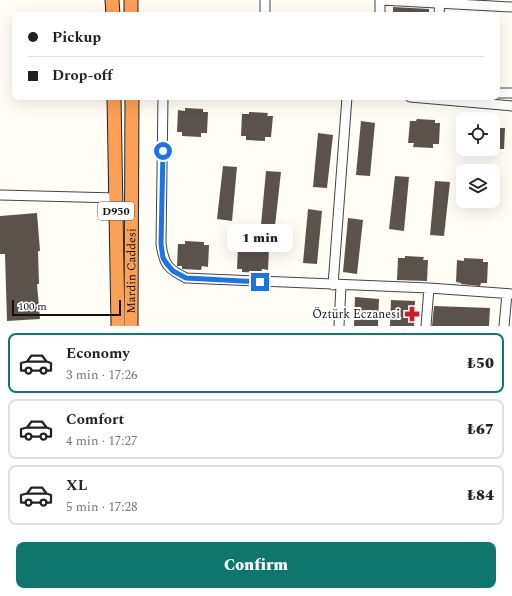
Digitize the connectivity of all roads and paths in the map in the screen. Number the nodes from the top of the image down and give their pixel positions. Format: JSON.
{"nodes":[{"id":1,"x":112,"y":0,"type":"edge"},
{"id":2,"x":131,"y":0,"type":"edge"},
{"id":3,"x":265,"y":0,"type":"edge"},
{"id":4,"x":380,"y":0,"type":"edge"},
{"id":5,"x":440,"y":2,"type":"edge"},
{"id":6,"x":506,"y":5,"type":"edge"},
{"id":7,"x":113,"y":12,"type":"edge"},
{"id":8,"x":131,"y":12,"type":"edge"},
{"id":9,"x":265,"y":12,"type":"edge"},
{"id":10,"x":380,"y":12,"type":"edge"},
{"id":11,"x":439,"y":12,"type":"edge"},
{"id":12,"x":500,"y":92,"type":"edge"},
{"id":13,"x":512,"y":93,"type":"edge"},
{"id":14,"x":114,"y":100,"type":"edge"},
{"id":15,"x":132,"y":100,"type":"edge"},
{"id":16,"x":163,"y":100,"type":"edge"},
{"id":17,"x":348,"y":100,"type":"edge"},
{"id":18,"x":454,"y":100,"type":"edge"},
{"id":19,"x":512,"y":106,"type":"edge"},
{"id":20,"x":0,"y":195,"type":"edge"},
{"id":21,"x":116,"y":198,"type":"junction"},
{"id":22,"x":337,"y":285,"type":"junction"},
{"id":23,"x":429,"y":288,"type":"junction"},
{"id":24,"x":510,"y":294,"type":"edge"},
{"id":25,"x":118,"y":326,"type":"edge"},
{"id":26,"x":131,"y":326,"type":"edge"},
{"id":27,"x":339,"y":326,"type":"edge"},
{"id":28,"x":426,"y":326,"type":"edge"},
{"id":29,"x":504,"y":326,"type":"edge"}],
"edges":[{"from":1,"to":7,"type":"highway"},
{"from":2,"to":8,"type":"highway"},
{"from":3,"to":9,"type":"street"},
{"from":4,"to":5,"type":"street"},
{"from":4,"to":10,"type":"street"},
{"from":5,"to":6,"type":"street"},
{"from":5,"to":11,"type":"street"},
{"from":12,"to":13,"type":"street"},
{"from":14,"to":21,"type":"highway","name":"Mardin Caddesi","number":"D950"},
{"from":15,"to":26,"type":"highway","name":"Mardin Caddesi","number":"D950"},
{"from":16,"to":22,"type":"street"},
{"from":17,"to":22,"type":"street"},
{"from":18,"to":19,"type":"street"},
{"from":20,"to":21,"type":"street"},
{"from":21,"to":25,"type":"highway","name":"Mardin Caddesi","number":"D950"},
{"from":22,"to":23,"type":"street"},
{"from":22,"to":27,"type":"street"},
{"from":23,"to":24,"type":"street"},
{"from":23,"to":28,"type":"street"},
{"from":24,"to":29,"type":"street"}]}
